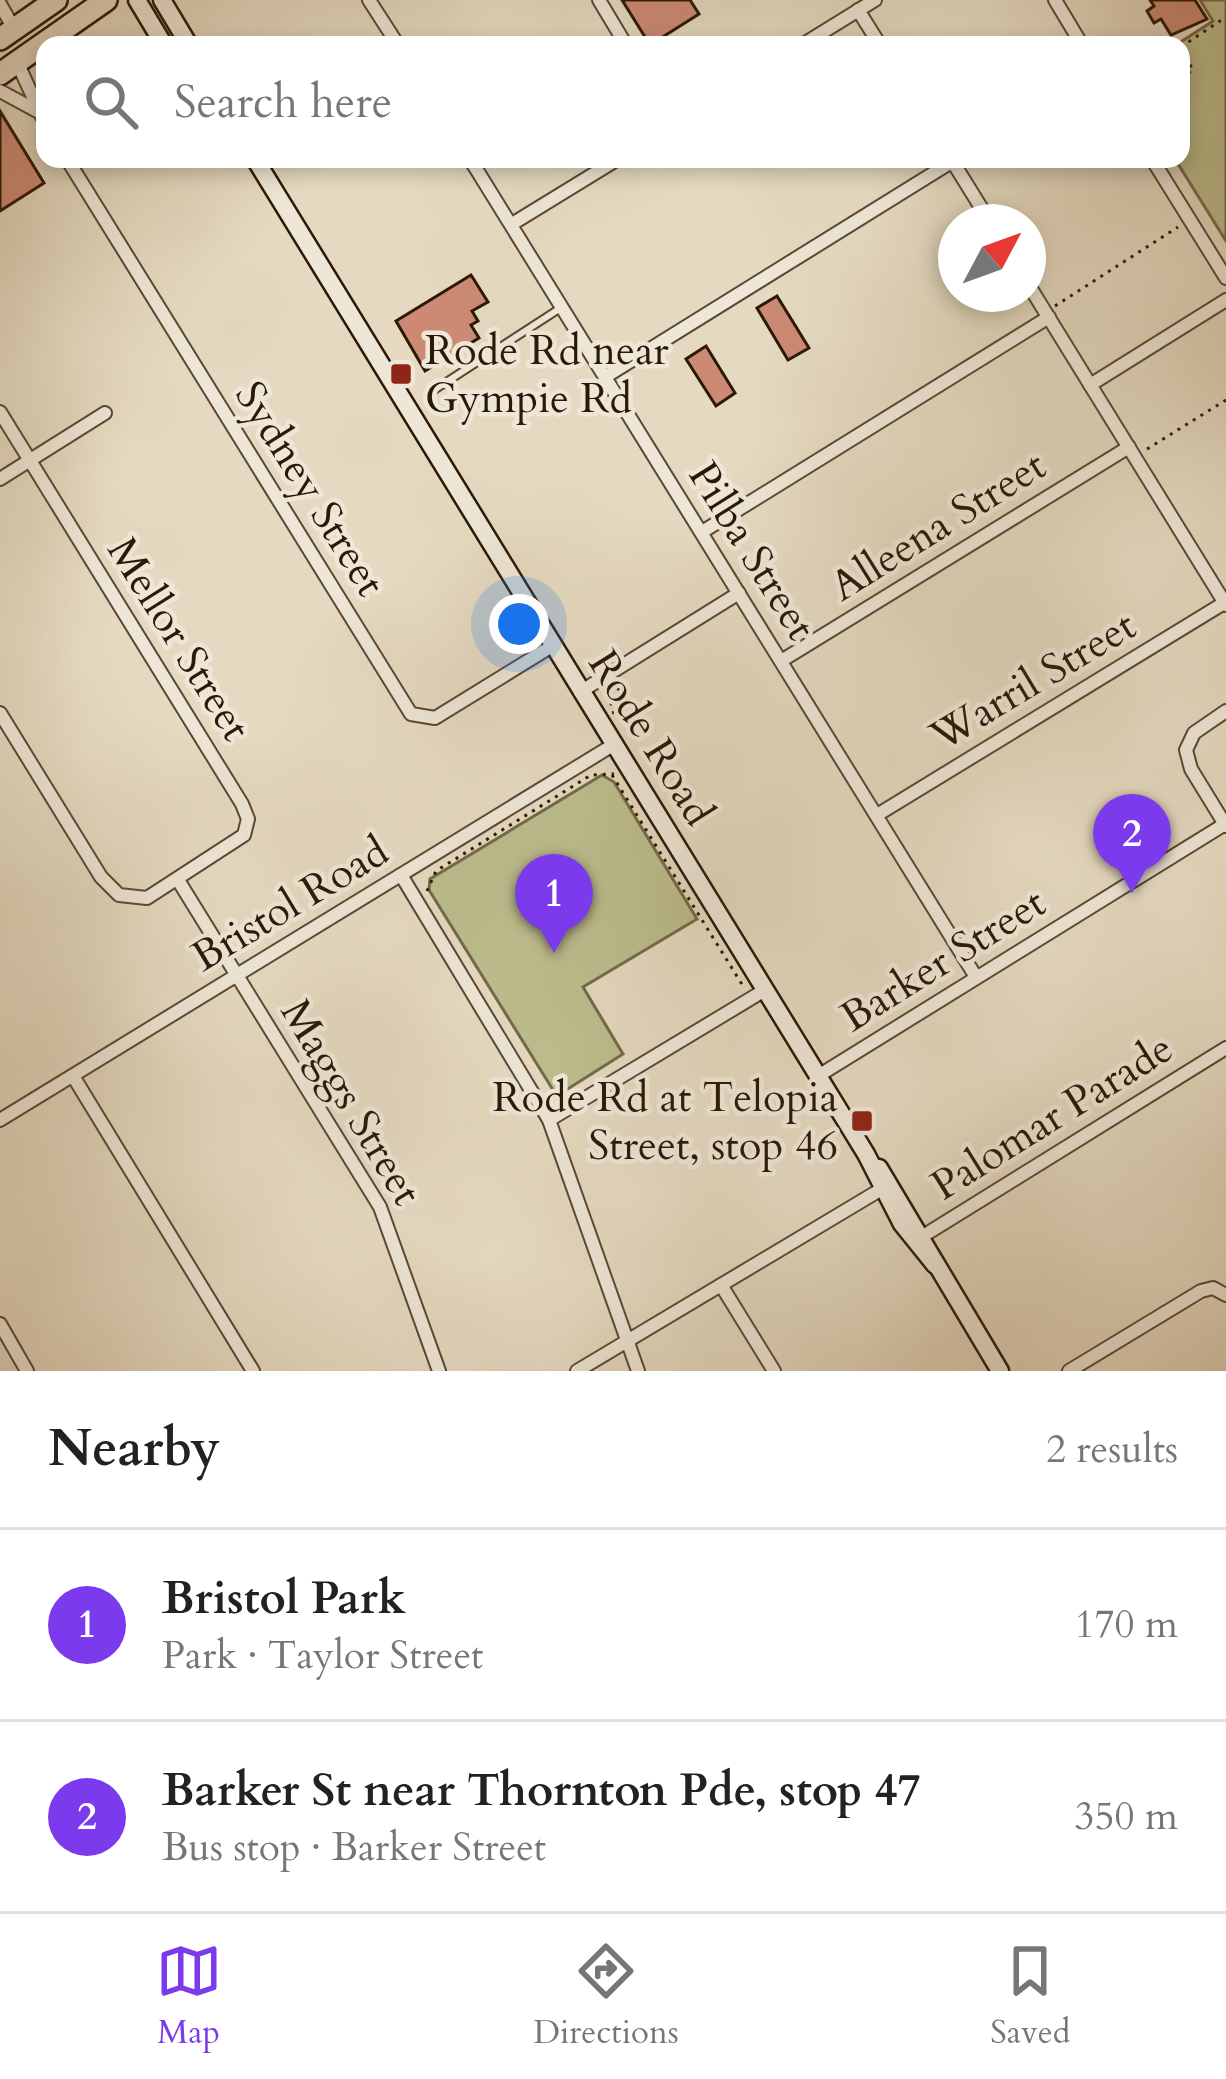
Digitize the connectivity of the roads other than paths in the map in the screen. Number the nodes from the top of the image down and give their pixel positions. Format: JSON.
{"nodes":[{"id":1,"x":56,"y":0,"type":"edge"},
{"id":2,"x":106,"y":0,"type":"edge"},
{"id":3,"x":136,"y":0,"type":"edge"},
{"id":4,"x":162,"y":0,"type":"edge"},
{"id":5,"x":370,"y":0,"type":"edge"},
{"id":6,"x":599,"y":0,"type":"edge"},
{"id":7,"x":874,"y":0,"type":"edge"},
{"id":8,"x":1055,"y":0,"type":"edge"},
{"id":9,"x":0,"y":4,"type":"edge"},
{"id":10,"x":858,"y":10,"type":"junction"},
{"id":11,"x":7,"y":34,"type":"edge"},
{"id":12,"x":54,"y":36,"type":"edge"},
{"id":13,"x":158,"y":36,"type":"edge"},
{"id":14,"x":184,"y":36,"type":"edge"},
{"id":15,"x":392,"y":36,"type":"edge"},
{"id":16,"x":621,"y":36,"type":"edge"},
{"id":17,"x":816,"y":36,"type":"edge"},
{"id":18,"x":874,"y":36,"type":"edge"},
{"id":19,"x":1077,"y":36,"type":"edge"},
{"id":20,"x":36,"y":49,"type":"edge"},
{"id":21,"x":8,"y":68,"type":"edge"},
{"id":22,"x":0,"y":91,"type":"edge"},
{"id":23,"x":36,"y":110,"type":"edge"},
{"id":24,"x":36,"y":114,"type":"edge"},
{"id":25,"x":73,"y":168,"type":"edge"},
{"id":26,"x":256,"y":168,"type":"edge"},
{"id":27,"x":476,"y":168,"type":"edge"},
{"id":28,"x":603,"y":168,"type":"edge"},
{"id":29,"x":939,"y":168,"type":"edge"},
{"id":30,"x":957,"y":168,"type":"edge"},
{"id":31,"x":1159,"y":168,"type":"edge"},
{"id":32,"x":979,"y":204,"type":"edge"},
{"id":33,"x":512,"y":224,"type":"junction"},
{"id":34,"x":1226,"y":278,"type":"edge"},
{"id":35,"x":1226,"y":300,"type":"edge"},
{"id":36,"x":562,"y":307,"type":"junction"},
{"id":37,"x":1045,"y":312,"type":"edge"},
{"id":38,"x":1047,"y":315,"type":"junction"},
{"id":39,"x":605,"y":377,"type":"junction"},
{"id":40,"x":1090,"y":385,"type":"junction"},
{"id":41,"x":434,"y":390,"type":"dead end"},
{"id":42,"x":0,"y":412,"type":"edge"},
{"id":43,"x":105,"y":413,"type":"dead end"},
{"id":44,"x":1132,"y":452,"type":"junction"},
{"id":45,"x":30,"y":460,"type":"junction"},
{"id":46,"x":0,"y":479,"type":"edge"},
{"id":47,"x":702,"y":532,"type":"junction"},
{"id":48,"x":739,"y":593,"type":"junction"},
{"id":49,"x":1225,"y":604,"type":"edge"},
{"id":50,"x":552,"y":646,"type":"junction"},
{"id":51,"x":781,"y":661,"type":"junction"},
{"id":52,"x":580,"y":692,"type":"junction"},
{"id":53,"x":1226,"y":711,"type":"edge"},
{"id":54,"x":0,"y":713,"type":"edge"},
{"id":55,"x":614,"y":745,"type":"junction"},
{"id":56,"x":877,"y":815,"type":"junction"},
{"id":57,"x":1226,"y":825,"type":"edge"},
{"id":58,"x":401,"y":875,"type":"junction"},
{"id":59,"x":178,"y":880,"type":"junction"},
{"id":60,"x":236,"y":975,"type":"junction"},
{"id":61,"x":976,"y":977,"type":"junction"},
{"id":62,"x":765,"y":989,"type":"junction"},
{"id":63,"x":1226,"y":1048,"type":"edge"},
{"id":64,"x":73,"y":1076,"type":"junction"},
{"id":65,"x":818,"y":1076,"type":"junction"},
{"id":66,"x":0,"y":1120,"type":"edge"},
{"id":67,"x":549,"y":1120,"type":"junction"},
{"id":68,"x":886,"y":1186,"type":"junction"},
{"id":69,"x":919,"y":1238,"type":"junction"},
{"id":70,"x":721,"y":1285,"type":"junction"},
{"id":71,"x":1226,"y":1294,"type":"edge"},
{"id":72,"x":0,"y":1324,"type":"edge"},
{"id":73,"x":628,"y":1341,"type":"junction"},
{"id":74,"x":28,"y":1371,"type":"edge"},
{"id":75,"x":253,"y":1371,"type":"edge"},
{"id":76,"x":439,"y":1371,"type":"edge"},
{"id":77,"x":578,"y":1371,"type":"edge"},
{"id":78,"x":638,"y":1371,"type":"edge"},
{"id":79,"x":773,"y":1371,"type":"edge"},
{"id":80,"x":1000,"y":1371,"type":"edge"},
{"id":81,"x":1069,"y":1371,"type":"edge"}],
"edges":[{"from":1,"to":11,"type":"highway"},
{"from":2,"to":12,"type":"highway"},
{"from":3,"to":13,"type":"main road"},
{"from":4,"to":14,"type":"main road"},
{"from":5,"to":15,"type":"street"},
{"from":6,"to":16,"type":"street"},
{"from":7,"to":10,"type":"street"},
{"from":8,"to":19,"type":"street"},
{"from":9,"to":11,"type":"street"},
{"from":10,"to":17,"type":"street"},
{"from":10,"to":18,"type":"street"},
{"from":20,"to":21,"type":"highway"},
{"from":21,"to":23,"type":"street"},
{"from":22,"to":24,"type":"street"},
{"from":25,"to":50,"type":"street","name":"Sydney Street"},
{"from":26,"to":50,"type":"main road","name":"Rode Road"},
{"from":27,"to":33,"type":"street","name":"Pilba Street"},
{"from":28,"to":33,"type":"street"},
{"from":29,"to":39,"type":"street"},
{"from":30,"to":32,"type":"street"},
{"from":31,"to":34,"type":"street"},
{"from":33,"to":36,"type":"street","name":"Pilba Street"},
{"from":35,"to":40,"type":"street"},
{"from":36,"to":39,"type":"street","name":"Pilba Street"},
{"from":36,"to":41,"type":"lane"},
{"from":37,"to":38,"type":"street"},
{"from":38,"to":40,"type":"street"},
{"from":38,"to":47,"type":"street"},
{"from":39,"to":47,"type":"street","name":"Pilba Street"},
{"from":40,"to":44,"type":"street"},
{"from":42,"to":45,"type":"street","name":"Mellor Street"},
{"from":43,"to":45,"type":"street"},
{"from":44,"to":49,"type":"street"},
{"from":44,"to":51,"type":"street","name":"Alleena Street"},
{"from":45,"to":46,"type":"street"},
{"from":45,"to":59,"type":"street","name":"Mellor Street"},
{"from":47,"to":48,"type":"street","name":"Pilba Street"},
{"from":48,"to":51,"type":"street","name":"Pilba Street"},
{"from":48,"to":52,"type":"street"},
{"from":49,"to":56,"type":"street","name":"Warril Street"},
{"from":50,"to":52,"type":"main road","name":"Rode Road"},
{"from":51,"to":56,"type":"street","name":"Pilba Street"},
{"from":52,"to":55,"type":"main road","name":"Rode Road"},
{"from":53,"to":57,"type":"street"},
{"from":54,"to":59,"type":"street","name":"Mellor Street"},
{"from":55,"to":58,"type":"street","name":"Bristol Road"},
{"from":55,"to":62,"type":"main road","name":"Rode Road"},
{"from":56,"to":61,"type":"street","name":"Pilba Street"},
{"from":57,"to":61,"type":"street","name":"Barker Street"},
{"from":58,"to":60,"type":"street","name":"Bristol Road"},
{"from":58,"to":67,"type":"street"},
{"from":59,"to":60,"type":"street","name":"Maggs Street"},
{"from":60,"to":64,"type":"street","name":"Bristol Road"},
{"from":60,"to":76,"type":"street","name":"Maggs Street"},
{"from":61,"to":65,"type":"street","name":"Barker Street"},
{"from":62,"to":65,"type":"main road","name":"Rode Road"},
{"from":62,"to":67,"type":"street"},
{"from":63,"to":69,"type":"street","name":"Palomar Parade"},
{"from":64,"to":66,"type":"street","name":"Bristol Road"},
{"from":64,"to":75,"type":"street"},
{"from":65,"to":68,"type":"main road","name":"Rode Road"},
{"from":67,"to":73,"type":"street"},
{"from":68,"to":69,"type":"main road","name":"Rode Road"},
{"from":68,"to":70,"type":"street"},
{"from":69,"to":80,"type":"main road","name":"Rode Road"},
{"from":70,"to":73,"type":"street"},
{"from":70,"to":79,"type":"street"},
{"from":71,"to":81,"type":"street"},
{"from":72,"to":74,"type":"street"},
{"from":73,"to":77,"type":"street"},
{"from":73,"to":78,"type":"street"}]}
